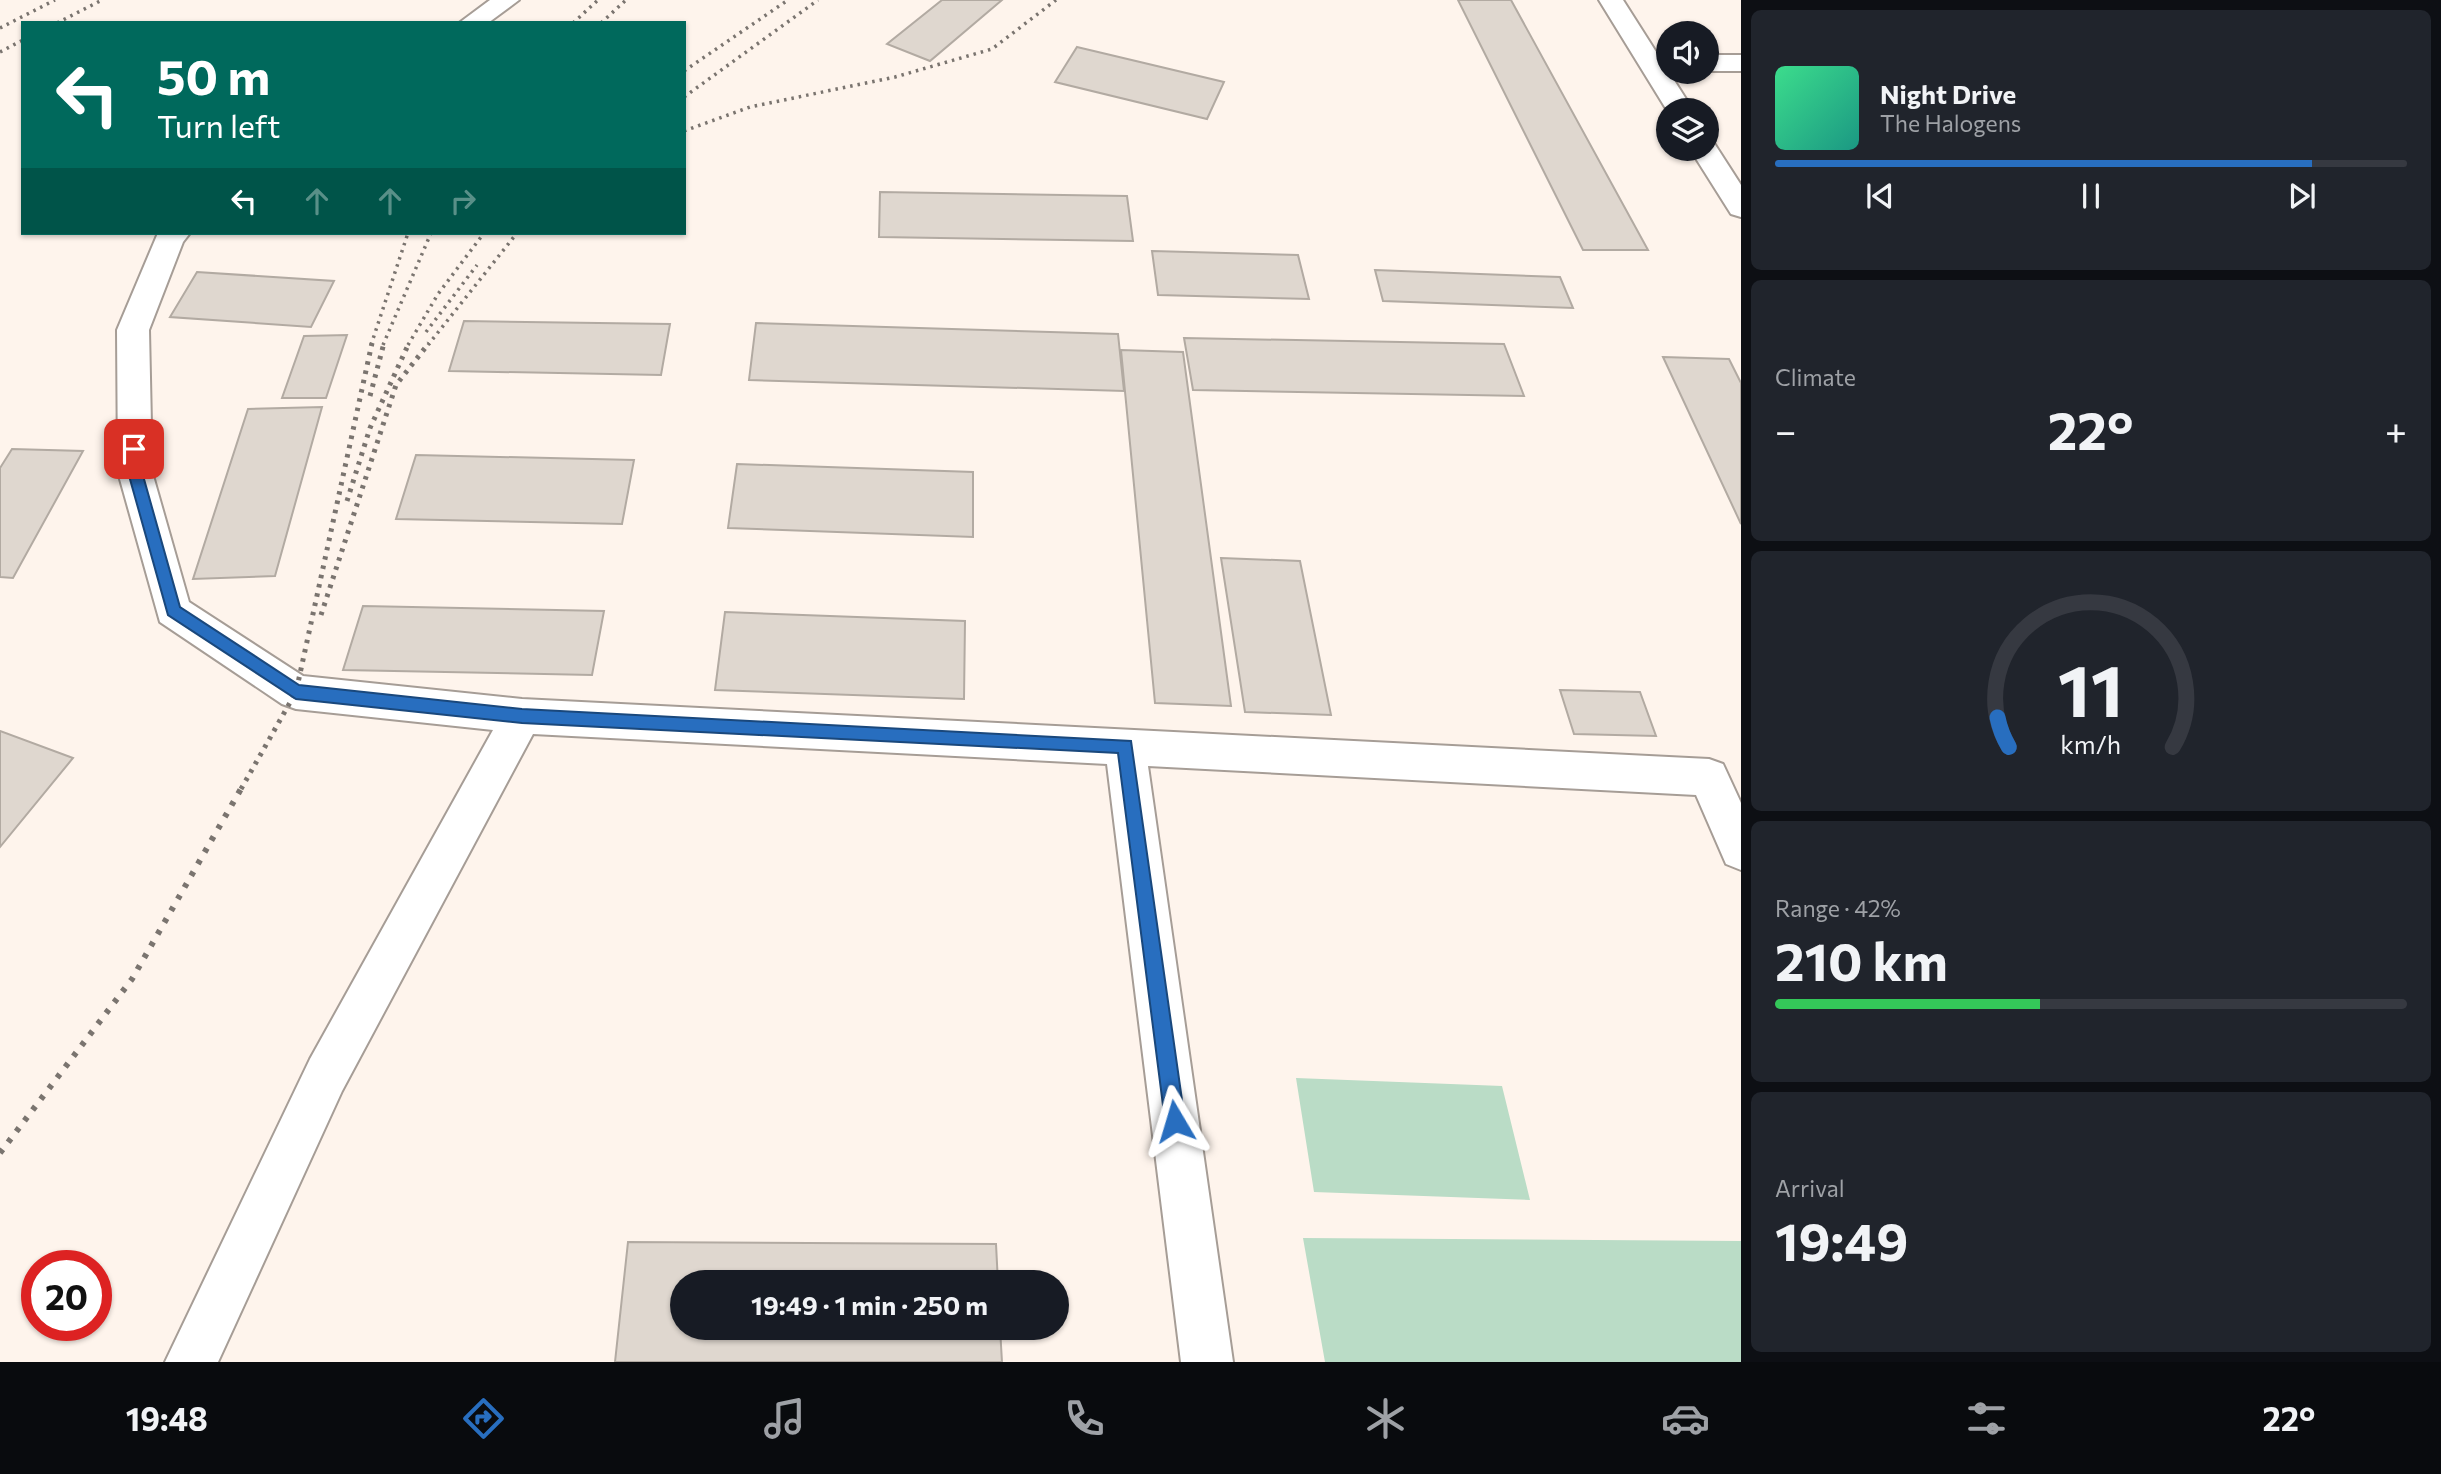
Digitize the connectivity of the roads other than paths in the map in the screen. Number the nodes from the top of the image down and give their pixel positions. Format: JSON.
{"nodes":[{"id":1,"x":507,"y":0,"type":"edge"},
{"id":2,"x":1611,"y":0,"type":"edge"},
{"id":3,"x":474,"y":21,"type":"edge"},
{"id":4,"x":1656,"y":60,"type":"edge"},
{"id":5,"x":1741,"y":62,"type":"edge"},
{"id":6,"x":1719,"y":63,"type":"edge"},
{"id":7,"x":1712,"y":161,"type":"edge"},
{"id":8,"x":1741,"y":208,"type":"edge"},
{"id":9,"x":172,"y":235,"type":"edge"},
{"id":10,"x":522,"y":716,"type":"junction"},
{"id":11,"x":1125,"y":746,"type":"junction"},
{"id":12,"x":1741,"y":850,"type":"edge"},
{"id":13,"x":191,"y":1362,"type":"edge"},
{"id":14,"x":1207,"y":1362,"type":"edge"}],
"edges":[{"from":1,"to":3,"type":"street"},
{"from":2,"to":4,"type":"street"},
{"from":5,"to":6,"type":"street"},
{"from":7,"to":8,"type":"street"},
{"from":9,"to":10,"type":"street"},
{"from":10,"to":11,"type":"street"},
{"from":10,"to":13,"type":"street"},
{"from":11,"to":12,"type":"street"},
{"from":11,"to":14,"type":"street"}]}
